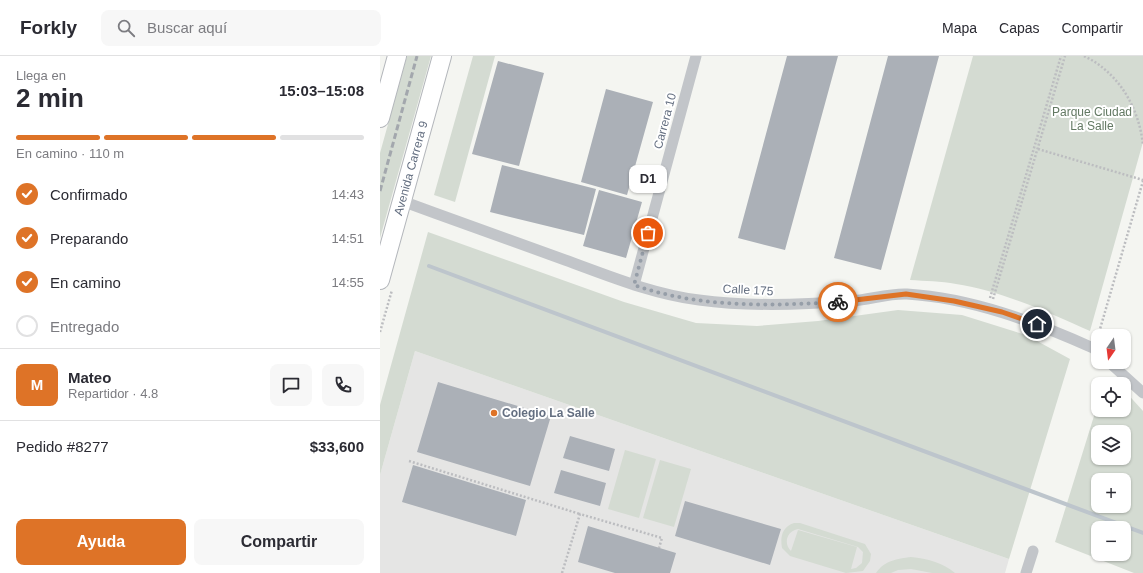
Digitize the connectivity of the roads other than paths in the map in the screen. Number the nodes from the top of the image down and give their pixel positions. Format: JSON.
{"nodes":[{"id":1,"x":397,"y":56,"type":"edge"},
{"id":2,"x":442,"y":56,"type":"edge"},
{"id":3,"x":696,"y":56,"type":"edge"},
{"id":4,"x":380,"y":118,"type":"edge"},
{"id":5,"x":402,"y":201,"type":"junction"},
{"id":6,"x":380,"y":280,"type":"edge"},
{"id":7,"x":634,"y":285,"type":"junction"},
{"id":8,"x":1091,"y":347,"type":"edge"},
{"id":9,"x":1116,"y":369,"type":"edge"},
{"id":10,"x":1143,"y":394,"type":"edge"},
{"id":11,"x":1033,"y":551,"type":"dead end"},
{"id":12,"x":1026,"y":573,"type":"edge"}],
"edges":[{"from":1,"to":4,"type":"main road"},
{"from":2,"to":5,"type":"main road","name":"Avenida Carrera 9"},
{"from":3,"to":7,"type":"street","name":"Carrera 10"},
{"from":5,"to":6,"type":"main road","name":"Avenida Carrera 9"},
{"from":5,"to":7,"type":"street","name":"Calle 175"},
{"from":7,"to":8,"type":"street","name":"Calle 175"},
{"from":9,"to":10,"type":"street"},
{"from":11,"to":12,"type":"street"}]}
